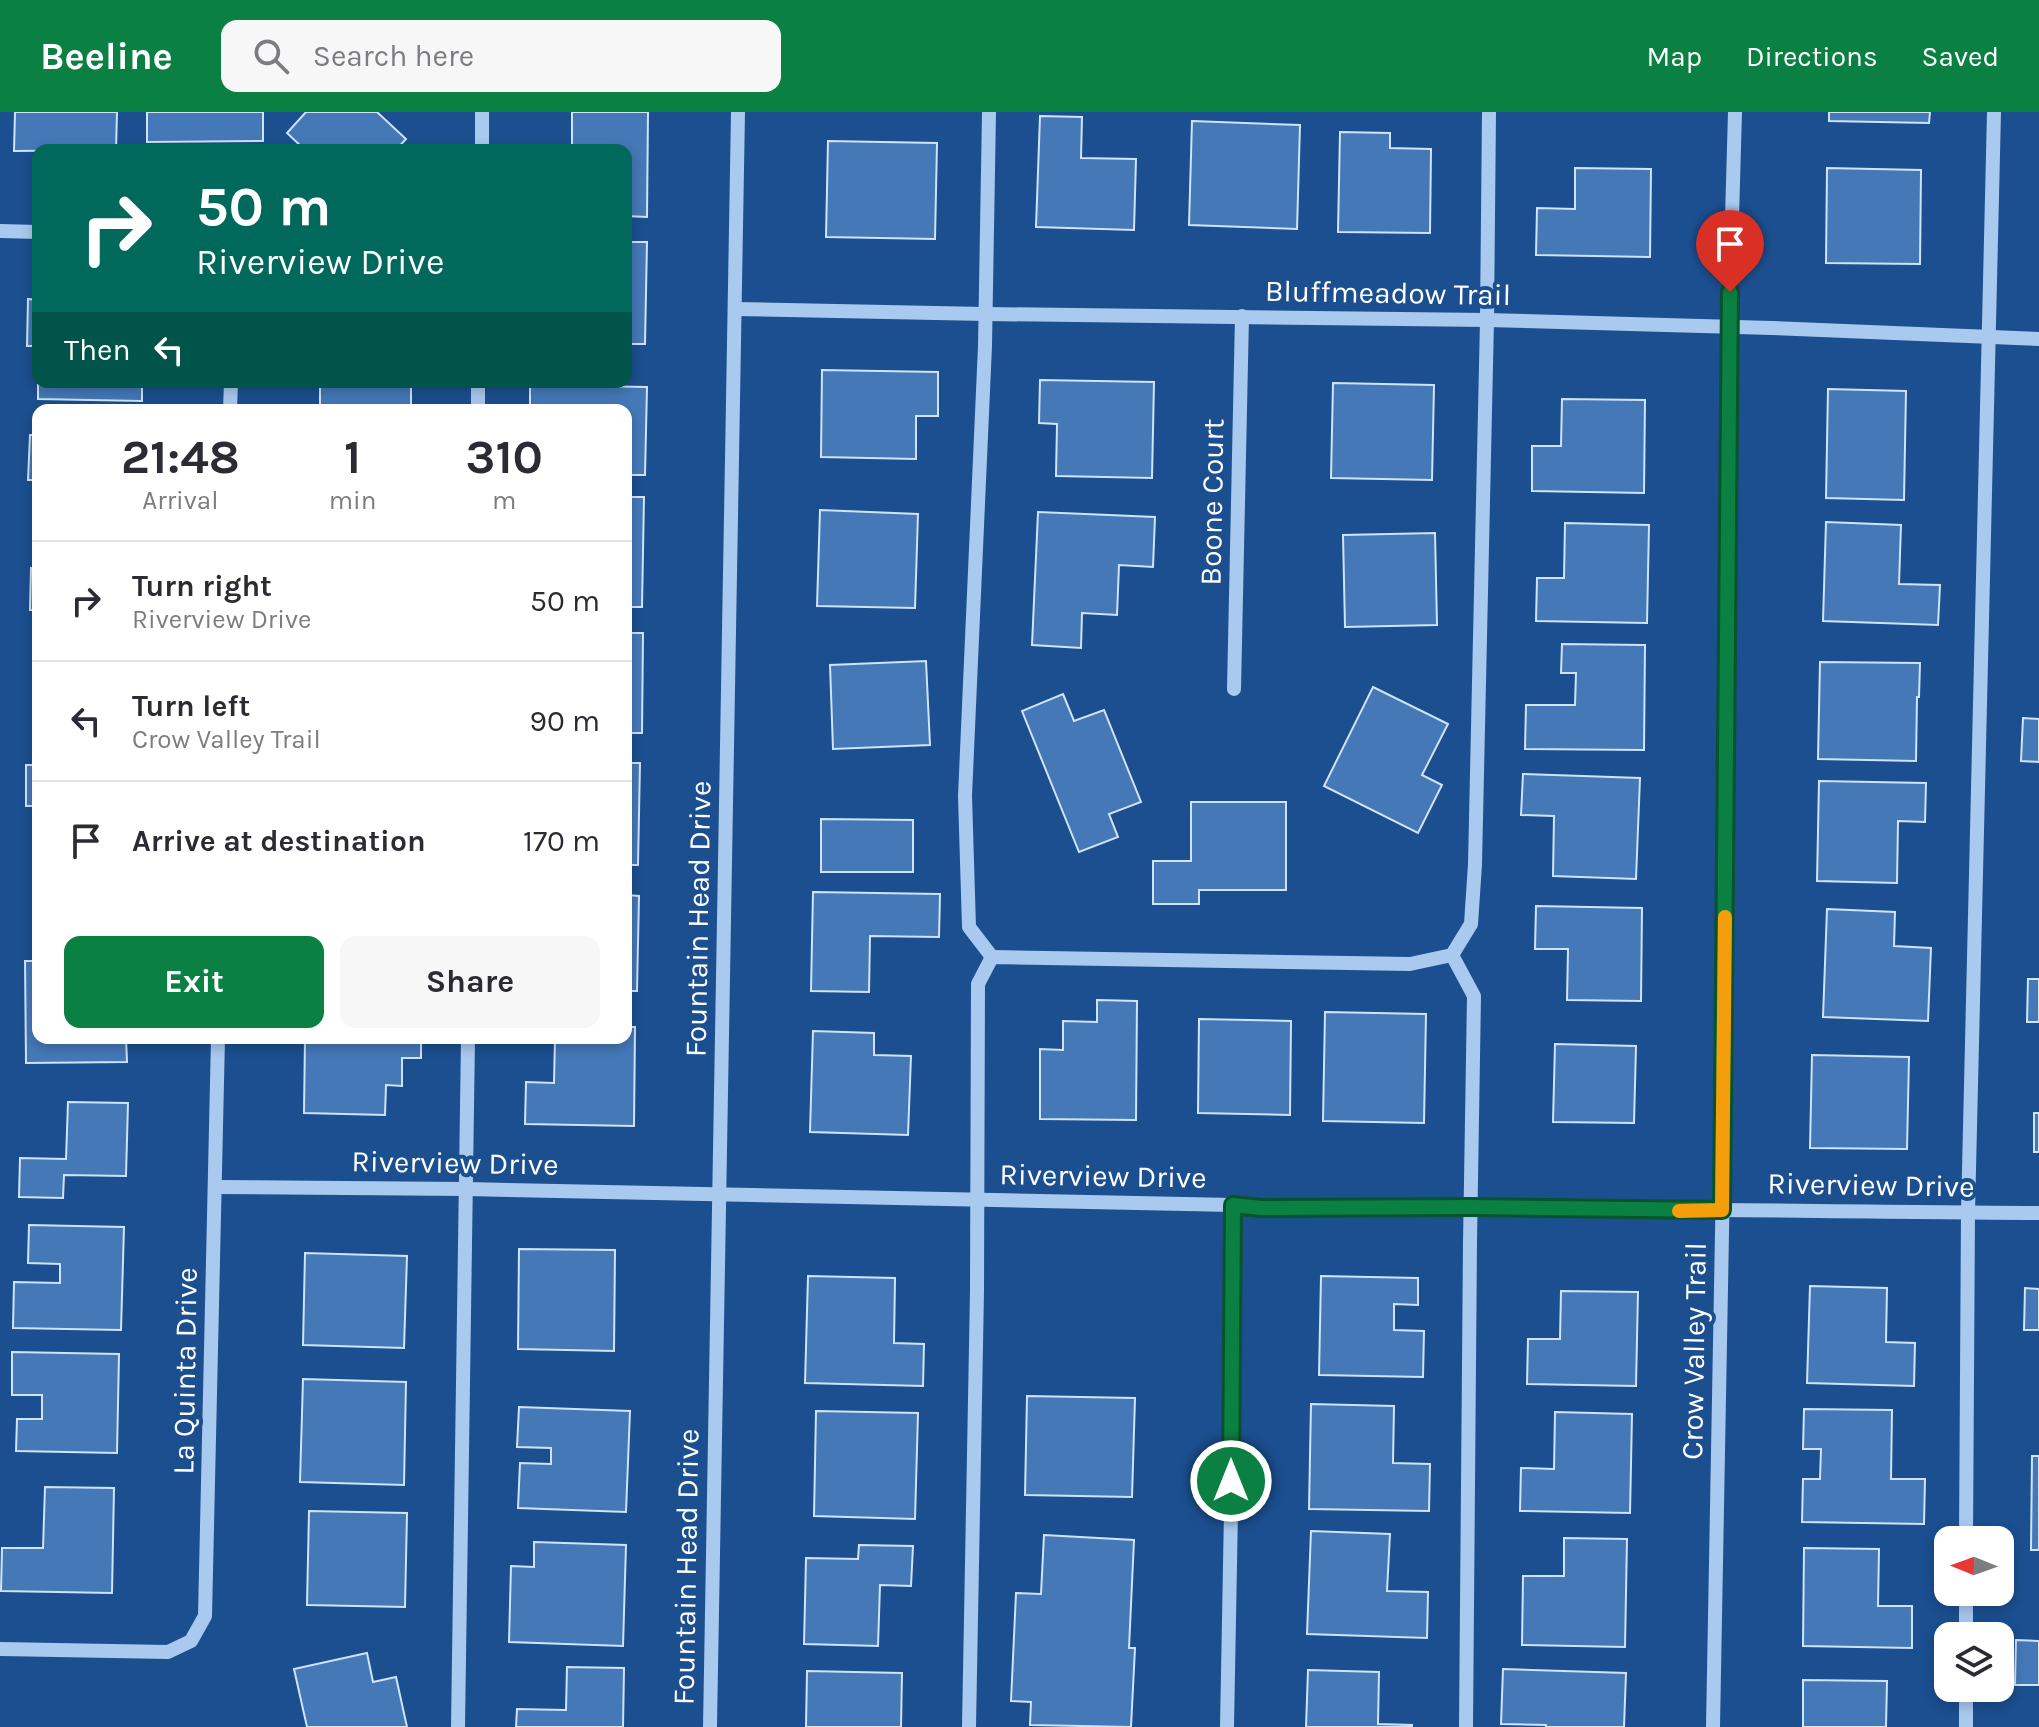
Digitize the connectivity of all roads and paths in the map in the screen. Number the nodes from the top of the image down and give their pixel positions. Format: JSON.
{"nodes":[{"id":1,"x":482,"y":112,"type":"edge"},
{"id":2,"x":738,"y":112,"type":"edge"},
{"id":3,"x":989,"y":112,"type":"edge"},
{"id":4,"x":1489,"y":112,"type":"edge"},
{"id":5,"x":1735,"y":112,"type":"edge"},
{"id":6,"x":1994,"y":112,"type":"edge"},
{"id":7,"x":482,"y":144,"type":"edge"},
{"id":8,"x":0,"y":231,"type":"edge"},
{"id":9,"x":32,"y":232,"type":"edge"},
{"id":10,"x":735,"y":309,"type":"junction"},
{"id":11,"x":985,"y":314,"type":"junction"},
{"id":12,"x":1242,"y":316,"type":"junction"},
{"id":13,"x":1487,"y":320,"type":"junction"},
{"id":14,"x":1730,"y":327,"type":"junction"},
{"id":15,"x":1989,"y":338,"type":"junction"},
{"id":16,"x":2039,"y":339,"type":"edge"},
{"id":17,"x":1234,"y":689,"type":"dead end"},
{"id":18,"x":1452,"y":955,"type":"junction"},
{"id":19,"x":992,"y":957,"type":"junction"},
{"id":20,"x":218,"y":1044,"type":"edge"},
{"id":21,"x":468,"y":1044,"type":"edge"},
{"id":22,"x":215,"y":1187,"type":"junction"},
{"id":23,"x":466,"y":1189,"type":"junction"},
{"id":24,"x":719,"y":1194,"type":"junction"},
{"id":25,"x":977,"y":1200,"type":"junction"},
{"id":26,"x":1233,"y":1205,"type":"junction"},
{"id":27,"x":1471,"y":1207,"type":"junction"},
{"id":28,"x":1722,"y":1210,"type":"junction"},
{"id":29,"x":1968,"y":1212,"type":"junction"},
{"id":30,"x":2039,"y":1213,"type":"edge"},
{"id":31,"x":1966,"y":1526,"type":"edge"},
{"id":32,"x":0,"y":1649,"type":"edge"},
{"id":33,"x":1966,"y":1702,"type":"edge"},
{"id":34,"x":458,"y":1727,"type":"edge"},
{"id":35,"x":710,"y":1727,"type":"edge"},
{"id":36,"x":969,"y":1727,"type":"edge"},
{"id":37,"x":1227,"y":1727,"type":"edge"},
{"id":38,"x":1466,"y":1727,"type":"edge"},
{"id":39,"x":1713,"y":1727,"type":"edge"},
{"id":40,"x":1966,"y":1727,"type":"edge"}],
"edges":[{"from":1,"to":7,"type":"street"},
{"from":2,"to":10,"type":"street","name":"Fountain Head Drive"},
{"from":3,"to":11,"type":"street"},
{"from":4,"to":13,"type":"street"},
{"from":5,"to":14,"type":"street","name":"Crow Valley Trail"},
{"from":6,"to":15,"type":"street"},
{"from":8,"to":9,"type":"street"},
{"from":10,"to":11,"type":"street","name":"Bluffmeadow Trail"},
{"from":10,"to":24,"type":"street","name":"Fountain Head Drive"},
{"from":11,"to":12,"type":"street","name":"Bluffmeadow Trail"},
{"from":11,"to":19,"type":"street"},
{"from":12,"to":13,"type":"street","name":"Bluffmeadow Trail"},
{"from":12,"to":17,"type":"street","name":"Boone Court"},
{"from":13,"to":14,"type":"street","name":"Bluffmeadow Trail"},
{"from":13,"to":18,"type":"street"},
{"from":14,"to":15,"type":"street","name":"Bluffmeadow Trail"},
{"from":14,"to":28,"type":"street","name":"Crow Valley Trail"},
{"from":15,"to":16,"type":"street","name":"Bluffmeadow Trail"},
{"from":15,"to":29,"type":"street"},
{"from":18,"to":19,"type":"street"},
{"from":18,"to":27,"type":"street"},
{"from":19,"to":25,"type":"street"},
{"from":20,"to":22,"type":"street","name":"La Quinta Drive"},
{"from":21,"to":23,"type":"street"},
{"from":22,"to":23,"type":"street","name":"Riverview Drive"},
{"from":22,"to":32,"type":"street","name":"La Quinta Drive"},
{"from":23,"to":24,"type":"street","name":"Riverview Drive"},
{"from":23,"to":34,"type":"street"},
{"from":24,"to":25,"type":"street","name":"Riverview Drive"},
{"from":24,"to":35,"type":"street","name":"Fountain Head Drive"},
{"from":25,"to":26,"type":"street","name":"Riverview Drive"},
{"from":25,"to":36,"type":"street"},
{"from":26,"to":27,"type":"street","name":"Riverview Drive"},
{"from":26,"to":37,"type":"street"},
{"from":27,"to":28,"type":"street","name":"Riverview Drive"},
{"from":27,"to":38,"type":"street"},
{"from":28,"to":29,"type":"street","name":"Riverview Drive"},
{"from":28,"to":39,"type":"street","name":"Crow Valley Trail"},
{"from":29,"to":30,"type":"street","name":"Riverview Drive"},
{"from":29,"to":31,"type":"street"},
{"from":33,"to":40,"type":"street"}]}
